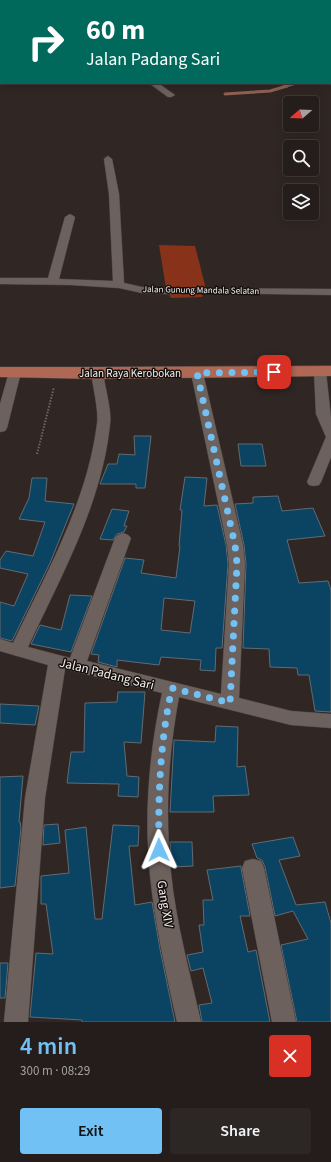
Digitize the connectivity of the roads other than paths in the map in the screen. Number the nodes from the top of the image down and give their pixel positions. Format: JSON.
{"nodes":[{"id":1,"x":154,"y":84,"type":"edge"},
{"id":2,"x":171,"y":95,"type":"dead end"},
{"id":3,"x":108,"y":159,"type":"dead end"},
{"id":4,"x":70,"y":217,"type":"dead end"},
{"id":5,"x":0,"y":281,"type":"edge"},
{"id":6,"x":53,"y":281,"type":"junction"},
{"id":7,"x":119,"y":285,"type":"junction"},
{"id":8,"x":331,"y":292,"type":"edge"},
{"id":9,"x":325,"y":371,"type":"edge"},
{"id":10,"x":8,"y":372,"type":"edge"},
{"id":11,"x":97,"y":373,"type":"junction"},
{"id":12,"x":197,"y":373,"type":"junction"},
{"id":13,"x":0,"y":428,"type":"edge"},
{"id":14,"x":331,"y":435,"type":"edge"},
{"id":15,"x":331,"y":439,"type":"edge"},
{"id":16,"x":314,"y":482,"type":"dead end"},
{"id":17,"x":123,"y":538,"type":"dead end"},
{"id":18,"x":0,"y":645,"type":"edge"},
{"id":19,"x":18,"y":651,"type":"junction"},
{"id":20,"x":67,"y":663,"type":"junction"},
{"id":21,"x":172,"y":688,"type":"junction"},
{"id":22,"x":230,"y":703,"type":"junction"},
{"id":23,"x":331,"y":722,"type":"edge"},
{"id":24,"x":253,"y":868,"type":"dead end"},
{"id":25,"x":16,"y":1022,"type":"edge"},
{"id":26,"x":189,"y":1022,"type":"edge"},
{"id":27,"x":284,"y":1022,"type":"edge"}],
"edges":[{"from":1,"to":2,"type":"street"},
{"from":3,"to":7,"type":"street"},
{"from":4,"to":6,"type":"street"},
{"from":5,"to":6,"type":"street","name":"Jalan Gunung Mandala Selatan"},
{"from":6,"to":7,"type":"street","name":"Jalan Gunung Mandala Selatan"},
{"from":7,"to":8,"type":"street","name":"Jalan Gunung Mandala Selatan"},
{"from":9,"to":12,"type":"main road","name":"Jalan Raya Kerobokan"},
{"from":9,"to":14,"type":"street"},
{"from":10,"to":11,"type":"main road","name":"Jalan Raya Kerobokan"},
{"from":10,"to":13,"type":"street"},
{"from":11,"to":12,"type":"main road","name":"Jalan Raya Kerobokan"},
{"from":11,"to":19,"type":"street"},
{"from":12,"to":22,"type":"street"},
{"from":15,"to":16,"type":"street"},
{"from":17,"to":20,"type":"street"},
{"from":18,"to":19,"type":"street","name":"Jalan Padang Sari"},
{"from":19,"to":20,"type":"street","name":"Jalan Padang Sari"},
{"from":20,"to":21,"type":"street","name":"Jalan Padang Sari"},
{"from":20,"to":25,"type":"street"},
{"from":21,"to":22,"type":"street","name":"Jalan Padang Sari"},
{"from":21,"to":26,"type":"street","name":"Gang XIV"},
{"from":22,"to":23,"type":"street","name":"Jalan Padang Sari"},
{"from":24,"to":27,"type":"street"}]}
